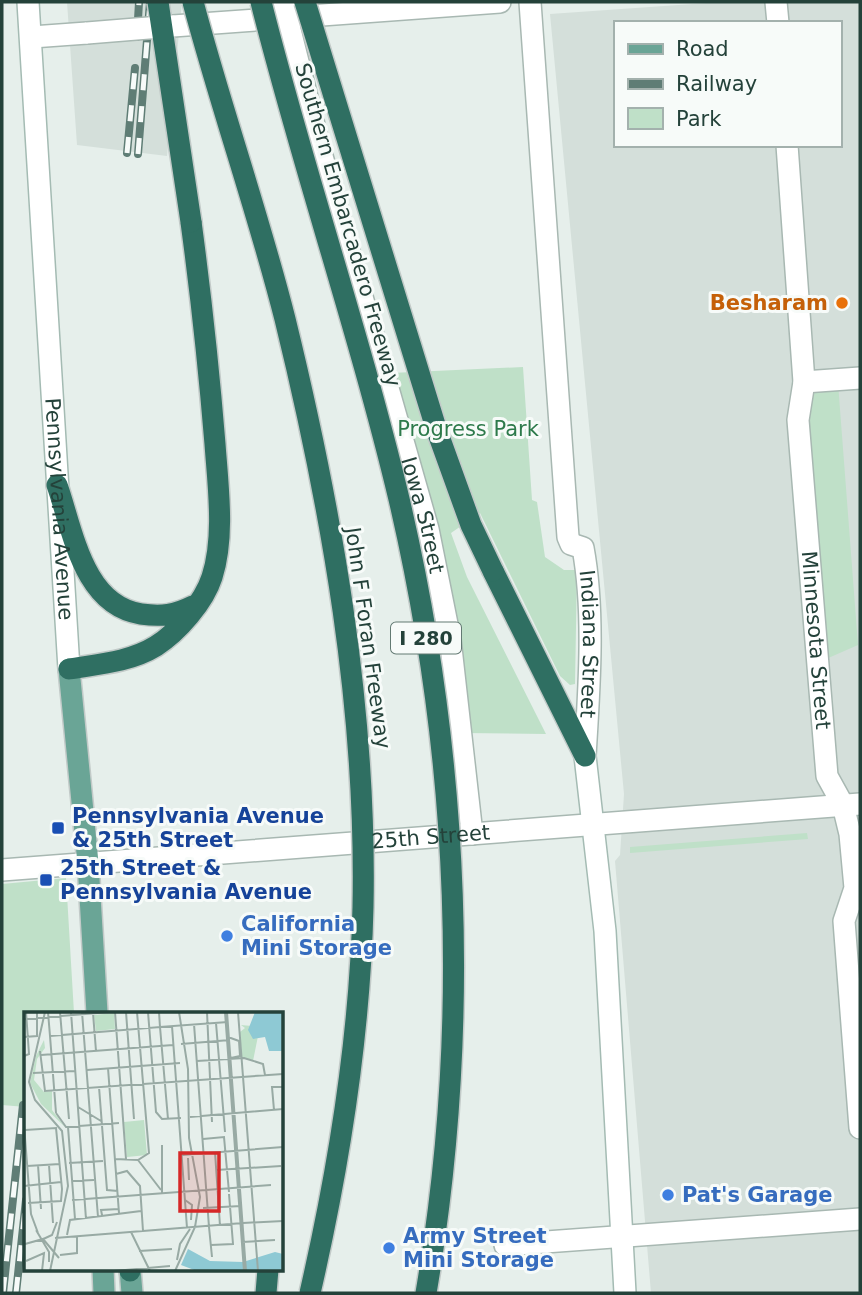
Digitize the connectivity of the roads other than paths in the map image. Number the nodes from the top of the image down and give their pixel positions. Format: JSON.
{"nodes":[{"id":1,"x":28,"y":2,"type":"edge"},
{"id":2,"x":158,"y":2,"type":"edge"},
{"id":3,"x":193,"y":2,"type":"edge"},
{"id":4,"x":261,"y":2,"type":"edge"},
{"id":5,"x":305,"y":2,"type":"edge"},
{"id":6,"x":500,"y":2,"type":"edge"},
{"id":7,"x":530,"y":2,"type":"edge"},
{"id":8,"x":776,"y":2,"type":"edge"},
{"id":9,"x":284,"y":10,"type":"edge"},
{"id":10,"x":778,"y":21,"type":"edge"},
{"id":11,"x":32,"y":37,"type":"junction"},
{"id":12,"x":787,"y":147,"type":"edge"},
{"id":13,"x":860,"y":378,"type":"edge"},
{"id":14,"x":804,"y":382,"type":"junction"},
{"id":15,"x":57,"y":485,"type":"junction"},
{"id":16,"x":195,"y":605,"type":"junction"},
{"id":17,"x":69,"y":669,"type":"junction"},
{"id":18,"x":585,"y":756,"type":"junction"},
{"id":19,"x":852,"y":804,"type":"edge"},
{"id":20,"x":593,"y":825,"type":"junction"},
{"id":21,"x":472,"y":834,"type":"junction"},
{"id":22,"x":88,"y":863,"type":"junction"},
{"id":23,"x":2,"y":870,"type":"edge"},
{"id":24,"x":97,"y":1012,"type":"edge"},
{"id":25,"x":860,"y":1128,"type":"edge"},
{"id":26,"x":860,"y":1219,"type":"edge"},
{"id":27,"x":621,"y":1237,"type":"junction"},
{"id":28,"x":505,"y":1245,"type":"dead end"},
{"id":29,"x":103,"y":1270,"type":"edge"},
{"id":30,"x":130,"y":1270,"type":"edge"},
{"id":31,"x":268,"y":1270,"type":"edge"},
{"id":32,"x":104,"y":1293,"type":"edge"},
{"id":33,"x":132,"y":1293,"type":"edge"},
{"id":34,"x":265,"y":1293,"type":"edge"},
{"id":35,"x":310,"y":1293,"type":"edge"},
{"id":36,"x":426,"y":1293,"type":"edge"},
{"id":37,"x":625,"y":1293,"type":"edge"}],
"edges":[{"from":1,"to":11,"type":"street","name":"Pennsylvania Avenue"},
{"from":2,"to":16,"type":"highway","bridge":true},
{"from":3,"to":35,"type":"highway","name":"John F Foran Freeway","bridge":true},
{"from":4,"to":36,"type":"highway","name":"Southern Embarcadero Freeway","number":"I 280","bridge":true},
{"from":5,"to":18,"type":"highway","bridge":true},
{"from":6,"to":9,"type":"street"},
{"from":7,"to":18,"type":"street","name":"Indiana Street"},
{"from":8,"to":10,"type":"street"},
{"from":9,"to":11,"type":"street","bridge":true},
{"from":9,"to":21,"type":"street","name":"Iowa Street"},
{"from":11,"to":15,"type":"street","name":"Pennsylvania Avenue"},
{"from":12,"to":14,"type":"street","name":"Minnesota Street"},
{"from":13,"to":14,"type":"street"},
{"from":14,"to":19,"type":"street","name":"Minnesota Street"},
{"from":15,"to":16,"type":"highway"},
{"from":15,"to":17,"type":"street","name":"Pennsylvania Avenue"},
{"from":16,"to":17,"type":"highway"},
{"from":17,"to":22,"type":"main road","name":"Pennsylvania Avenue"},
{"from":18,"to":20,"type":"street","name":"Indiana Street"},
{"from":19,"to":20,"type":"street","name":"25th Street"},
{"from":19,"to":25,"type":"street","name":"Minnesota Street"},
{"from":20,"to":21,"type":"street","name":"25th Street"},
{"from":20,"to":27,"type":"street","name":"Indiana Street"},
{"from":21,"to":22,"type":"street","name":"25th Street"},
{"from":22,"to":23,"type":"street","name":"25th Street"},
{"from":22,"to":24,"type":"main road","name":"Pennsylvania Avenue"},
{"from":26,"to":27,"type":"street"},
{"from":27,"to":28,"type":"street"},
{"from":27,"to":37,"type":"street","name":"Indiana Street"},
{"from":29,"to":32,"type":"main road"},
{"from":30,"to":33,"type":"main road"},
{"from":31,"to":34,"type":"highway"}]}
